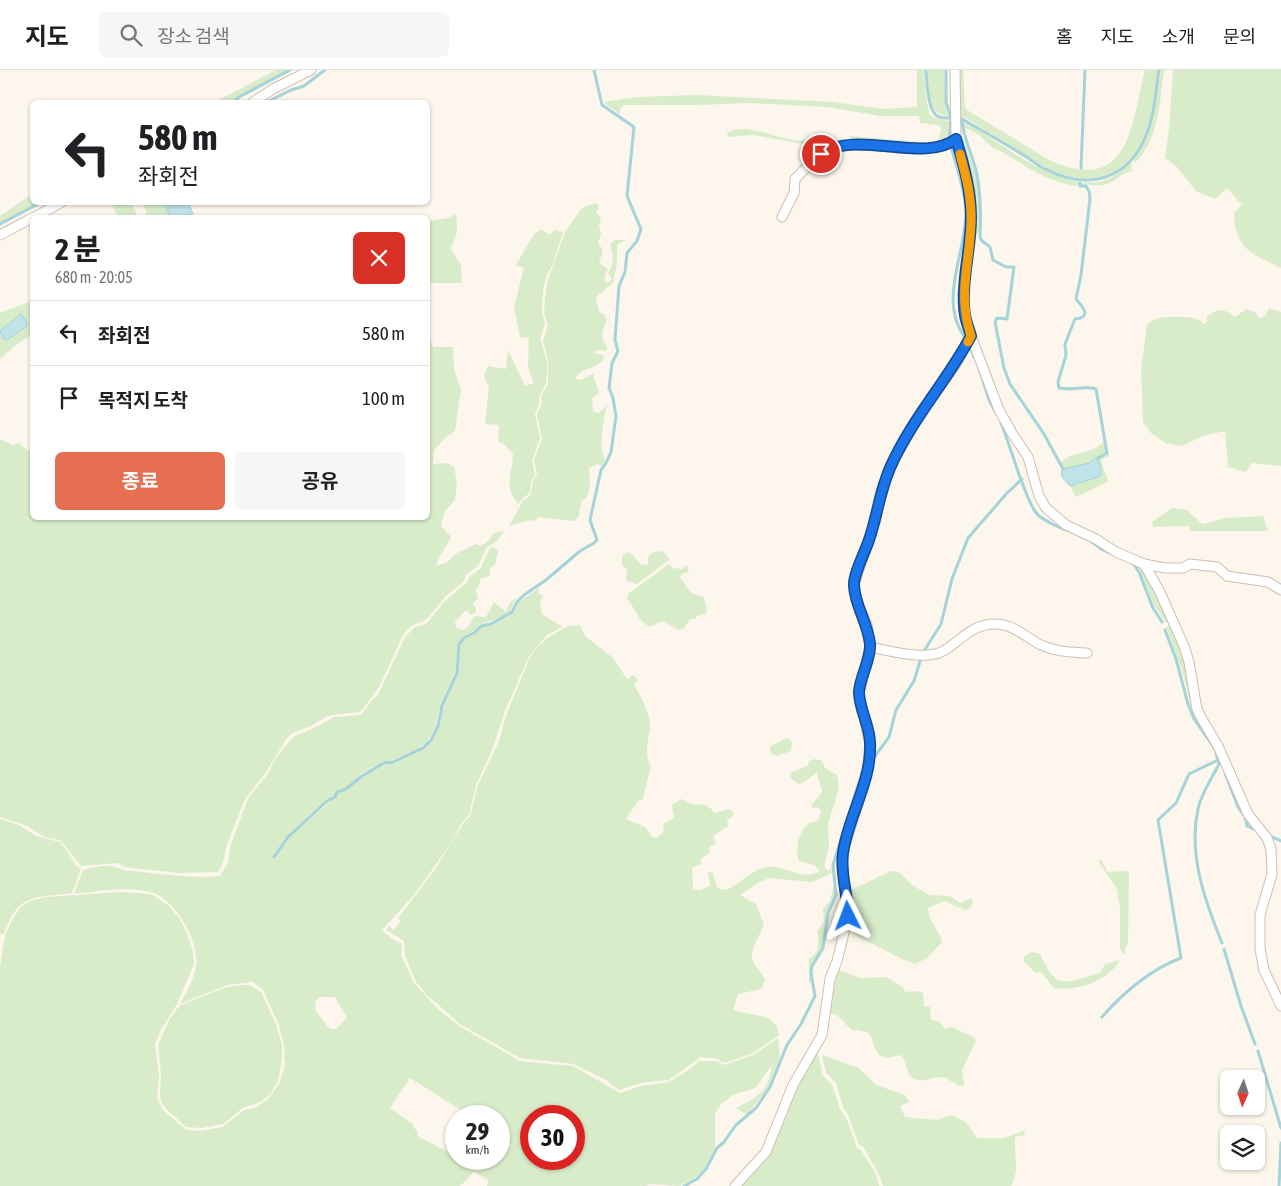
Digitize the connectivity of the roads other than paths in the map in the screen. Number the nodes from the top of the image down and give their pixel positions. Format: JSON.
{"nodes":[{"id":1,"x":311,"y":70,"type":"edge"},
{"id":2,"x":956,"y":70,"type":"edge"},
{"id":3,"x":256,"y":100,"type":"edge"},
{"id":4,"x":956,"y":139,"type":"junction"},
{"id":5,"x":57,"y":205,"type":"edge"},
{"id":6,"x":38,"y":215,"type":"edge"},
{"id":7,"x":782,"y":217,"type":"dead end"},
{"id":8,"x":30,"y":220,"type":"edge"},
{"id":9,"x":0,"y":235,"type":"edge"},
{"id":10,"x":971,"y":336,"type":"junction"},
{"id":11,"x":1144,"y":564,"type":"junction"},
{"id":12,"x":1281,"y":590,"type":"edge"},
{"id":13,"x":870,"y":647,"type":"junction"},
{"id":14,"x":1086,"y":653,"type":"dead end"},
{"id":15,"x":1281,"y":1006,"type":"edge"},
{"id":16,"x":735,"y":1186,"type":"edge"}],
"edges":[{"from":1,"to":3,"type":"street"},
{"from":2,"to":4,"type":"street"},
{"from":4,"to":7,"type":"street"},
{"from":4,"to":10,"type":"street"},
{"from":5,"to":6,"type":"street"},
{"from":8,"to":9,"type":"street"},
{"from":10,"to":11,"type":"street"},
{"from":10,"to":13,"type":"street"},
{"from":11,"to":12,"type":"street"},
{"from":11,"to":15,"type":"street"},
{"from":13,"to":14,"type":"street"},
{"from":13,"to":16,"type":"street"}]}
